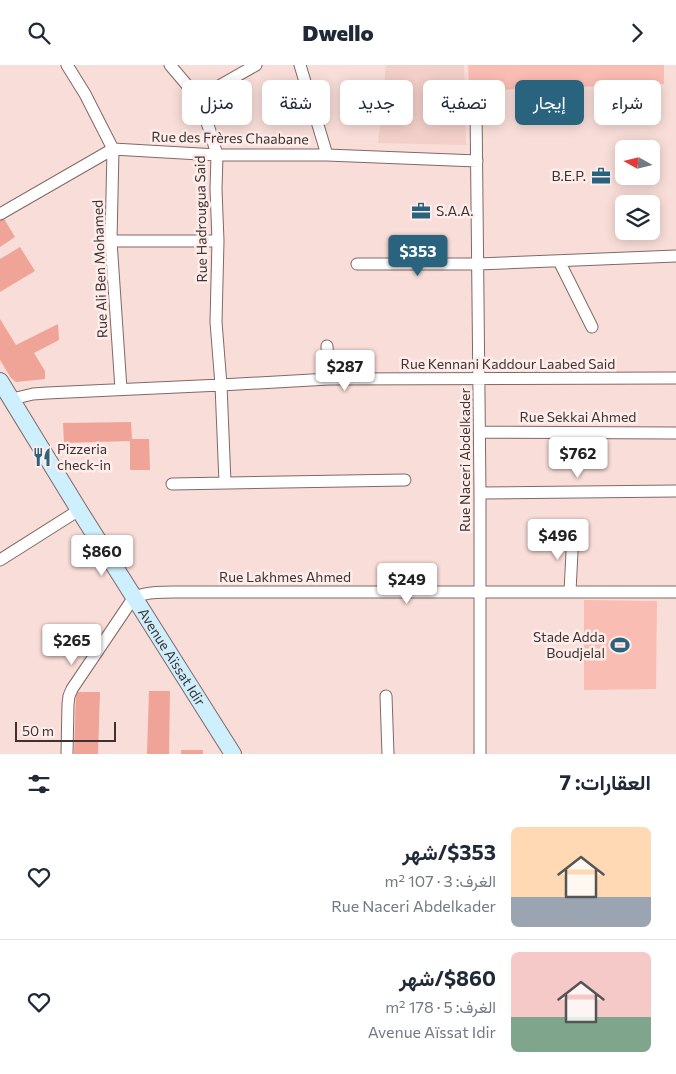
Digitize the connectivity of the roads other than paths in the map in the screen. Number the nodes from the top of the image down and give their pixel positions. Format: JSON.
{"nodes":[{"id":1,"x":67,"y":65,"type":"edge"},
{"id":2,"x":170,"y":65,"type":"edge"},
{"id":3,"x":256,"y":65,"type":"edge"},
{"id":4,"x":300,"y":65,"type":"edge"},
{"id":5,"x":183,"y":80,"type":"edge"},
{"id":6,"x":230,"y":80,"type":"edge"},
{"id":7,"x":208,"y":125,"type":"edge"},
{"id":8,"x":476,"y":125,"type":"edge"},
{"id":9,"x":113,"y":149,"type":"junction"},
{"id":10,"x":217,"y":155,"type":"junction"},
{"id":11,"x":327,"y":155,"type":"junction"},
{"id":12,"x":477,"y":161,"type":"junction"},
{"id":13,"x":0,"y":214,"type":"edge"},
{"id":14,"x":112,"y":241,"type":"junction"},
{"id":15,"x":218,"y":241,"type":"junction"},
{"id":16,"x":676,"y":256,"type":"edge"},
{"id":17,"x":559,"y":261,"type":"junction"},
{"id":18,"x":357,"y":264,"type":"dead end"},
{"id":19,"x":478,"y":264,"type":"junction"},
{"id":20,"x":592,"y":327,"type":"dead end"},
{"id":21,"x":327,"y":346,"type":"dead end"},
{"id":22,"x":479,"y":378,"type":"junction"},
{"id":23,"x":676,"y":378,"type":"edge"},
{"id":24,"x":329,"y":379,"type":"junction"},
{"id":25,"x":0,"y":381,"type":"edge"},
{"id":26,"x":221,"y":385,"type":"junction"},
{"id":27,"x":121,"y":389,"type":"junction"},
{"id":28,"x":6,"y":403,"type":"edge"},
{"id":29,"x":480,"y":431,"type":"junction"},
{"id":30,"x":676,"y":433,"type":"edge"},
{"id":31,"x":405,"y":480,"type":"dead end"},
{"id":32,"x":226,"y":483,"type":"junction"},
{"id":33,"x":172,"y":484,"type":"dead end"},
{"id":34,"x":676,"y":491,"type":"edge"},
{"id":35,"x":480,"y":493,"type":"junction"},
{"id":36,"x":79,"y":510,"type":"junction"},
{"id":37,"x":573,"y":533,"type":"dead end"},
{"id":38,"x":0,"y":560,"type":"edge"},
{"id":39,"x":570,"y":591,"type":"junction"},
{"id":40,"x":480,"y":593,"type":"junction"},
{"id":41,"x":676,"y":593,"type":"edge"},
{"id":42,"x":134,"y":597,"type":"junction"},
{"id":43,"x":386,"y":697,"type":"dead end"},
{"id":44,"x":67,"y":754,"type":"edge"},
{"id":45,"x":233,"y":754,"type":"edge"},
{"id":46,"x":388,"y":754,"type":"edge"},
{"id":47,"x":480,"y":754,"type":"edge"}],
"edges":[{"from":1,"to":9,"type":"street"},
{"from":2,"to":5,"type":"street","name":"Rue Hadrougua Said"},
{"from":3,"to":6,"type":"street"},
{"from":4,"to":11,"type":"street"},
{"from":7,"to":10,"type":"street","name":"Rue Hadrougua Said"},
{"from":8,"to":12,"type":"street","name":"Rue Naceri Abdelkader"},
{"from":9,"to":10,"type":"street","name":"Rue des Frères Chaabane"},
{"from":9,"to":13,"type":"street"},
{"from":9,"to":14,"type":"street","name":"Rue Ali Ben Mohamed"},
{"from":10,"to":11,"type":"street","name":"Rue des Frères Chaabane"},
{"from":10,"to":15,"type":"street","name":"Rue Hadrougua Said"},
{"from":11,"to":12,"type":"street","name":"Rue des Frères Chaabane"},
{"from":12,"to":19,"type":"street","name":"Rue Naceri Abdelkader"},
{"from":14,"to":15,"type":"street"},
{"from":14,"to":27,"type":"street","name":"Rue Ali Ben Mohamed"},
{"from":15,"to":26,"type":"street","name":"Rue Hadrougua Said"},
{"from":16,"to":17,"type":"street"},
{"from":17,"to":19,"type":"street"},
{"from":17,"to":20,"type":"street"},
{"from":18,"to":19,"type":"street"},
{"from":19,"to":22,"type":"street","name":"Rue Naceri Abdelkader"},
{"from":21,"to":24,"type":"street"},
{"from":22,"to":23,"type":"street","name":"Rue Kennani Kaddour Laabed Said"},
{"from":22,"to":24,"type":"street","name":"Rue Kennani Kaddour Laabed Said"},
{"from":22,"to":29,"type":"street","name":"Rue Naceri Abdelkader"},
{"from":24,"to":26,"type":"street","name":"Rue Kennani Kaddour Laabed Said"},
{"from":25,"to":28,"type":"main road","name":"Avenue Aïssat Idir"},
{"from":26,"to":27,"type":"street","name":"Rue Kennani Kaddour Laabed Said"},
{"from":26,"to":32,"type":"street","name":"Rue Hadrougua Said"},
{"from":27,"to":28,"type":"street","name":"Rue Kennani Kaddour Laabed Said"},
{"from":28,"to":36,"type":"main road","name":"Avenue Aïssat Idir"},
{"from":29,"to":30,"type":"street","name":"Rue Sekkai Ahmed"},
{"from":29,"to":35,"type":"street","name":"Rue Naceri Abdelkader"},
{"from":31,"to":32,"type":"street"},
{"from":32,"to":33,"type":"street"},
{"from":34,"to":35,"type":"street"},
{"from":35,"to":40,"type":"street","name":"Rue Naceri Abdelkader"},
{"from":36,"to":38,"type":"street"},
{"from":36,"to":42,"type":"main road","name":"Avenue Aïssat Idir"},
{"from":37,"to":39,"type":"street"},
{"from":39,"to":40,"type":"street","name":"Rue Lakhmes Ahmed"},
{"from":39,"to":41,"type":"street","name":"Rue Lakhmes Ahmed"},
{"from":40,"to":42,"type":"street","name":"Rue Lakhmes Ahmed"},
{"from":40,"to":47,"type":"street","name":"Rue Naceri Abdelkader"},
{"from":42,"to":44,"type":"street"},
{"from":42,"to":45,"type":"main road","name":"Avenue Aïssat Idir"},
{"from":43,"to":46,"type":"street"}]}
